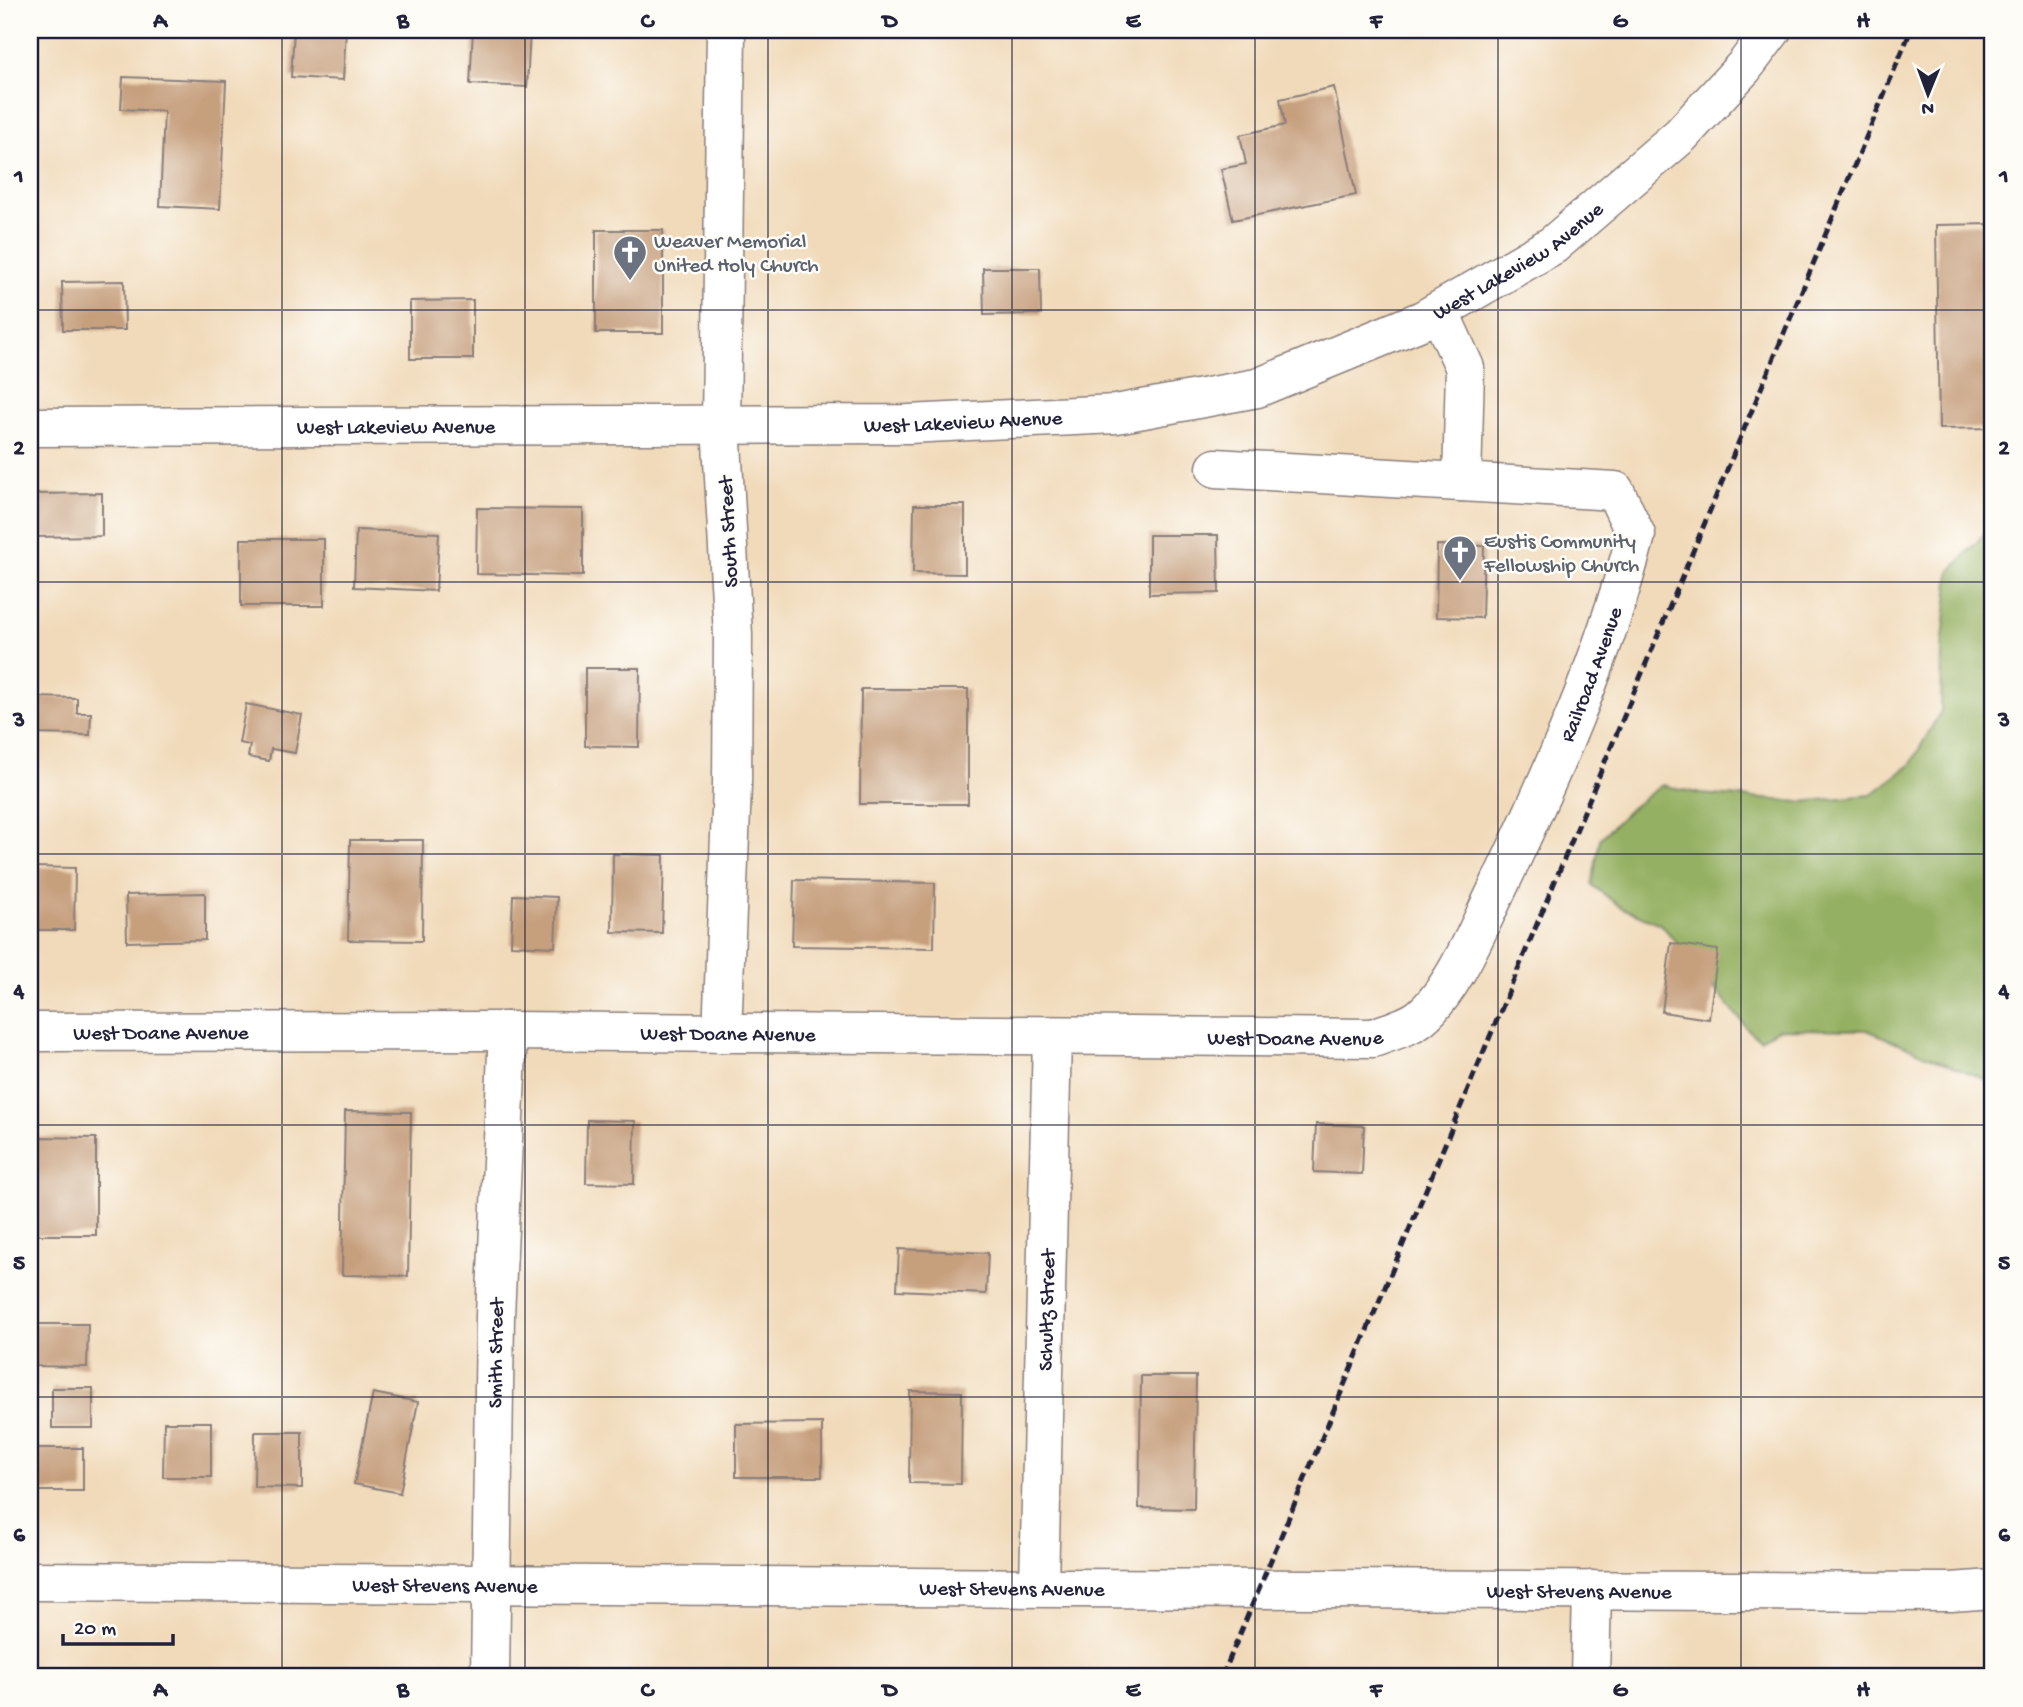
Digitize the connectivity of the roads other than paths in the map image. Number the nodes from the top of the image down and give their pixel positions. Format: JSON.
{"nodes":[{"id":1,"x":726,"y":30,"type":"edge"},
{"id":2,"x":1772,"y":30,"type":"edge"},
{"id":3,"x":1439,"y":311,"type":"junction"},
{"id":4,"x":722,"y":425,"type":"junction"},
{"id":5,"x":30,"y":426,"type":"edge"},
{"id":6,"x":1216,"y":468,"type":"dead end"},
{"id":7,"x":1462,"y":482,"type":"junction"},
{"id":8,"x":1421,"y":1017,"type":"joint"},
{"id":9,"x":508,"y":1031,"type":"junction"},
{"id":10,"x":30,"y":1032,"type":"edge"},
{"id":11,"x":722,"y":1033,"type":"junction"},
{"id":12,"x":1052,"y":1037,"type":"junction"},
{"id":13,"x":30,"y":1581,"type":"edge"},
{"id":14,"x":491,"y":1585,"type":"junction"},
{"id":15,"x":1039,"y":1586,"type":"junction"},
{"id":16,"x":1993,"y":1589,"type":"edge"},
{"id":17,"x":1592,"y":1590,"type":"junction"},
{"id":18,"x":490,"y":1677,"type":"edge"},
{"id":19,"x":1590,"y":1677,"type":"edge"}],
"edges":[{"from":1,"to":4,"type":"street","name":"South Street"},
{"from":2,"to":3,"type":"street","name":"West Lakeview Avenue"},
{"from":3,"to":4,"type":"street","name":"West Lakeview Avenue"},
{"from":3,"to":7,"type":"street"},
{"from":4,"to":5,"type":"street","name":"West Lakeview Avenue"},
{"from":4,"to":11,"type":"street","name":"South Street"},
{"from":6,"to":7,"type":"street","name":"Railroad Avenue"},
{"from":7,"to":8,"type":"street","name":"Railroad Avenue"},
{"from":8,"to":12,"type":"street","name":"West Doane Avenue"},
{"from":9,"to":10,"type":"street","name":"West Doane Avenue"},
{"from":9,"to":11,"type":"street","name":"West Doane Avenue"},
{"from":9,"to":14,"type":"street","name":"Smith Street"},
{"from":11,"to":12,"type":"street","name":"West Doane Avenue"},
{"from":12,"to":15,"type":"street","name":"Schultz Street"},
{"from":13,"to":14,"type":"street","name":"West Stevens Avenue"},
{"from":14,"to":15,"type":"street","name":"West Stevens Avenue"},
{"from":14,"to":18,"type":"street","name":"Smith Street"},
{"from":15,"to":17,"type":"street","name":"West Stevens Avenue"},
{"from":16,"to":17,"type":"street","name":"West Stevens Avenue"},
{"from":17,"to":19,"type":"street"}]}
